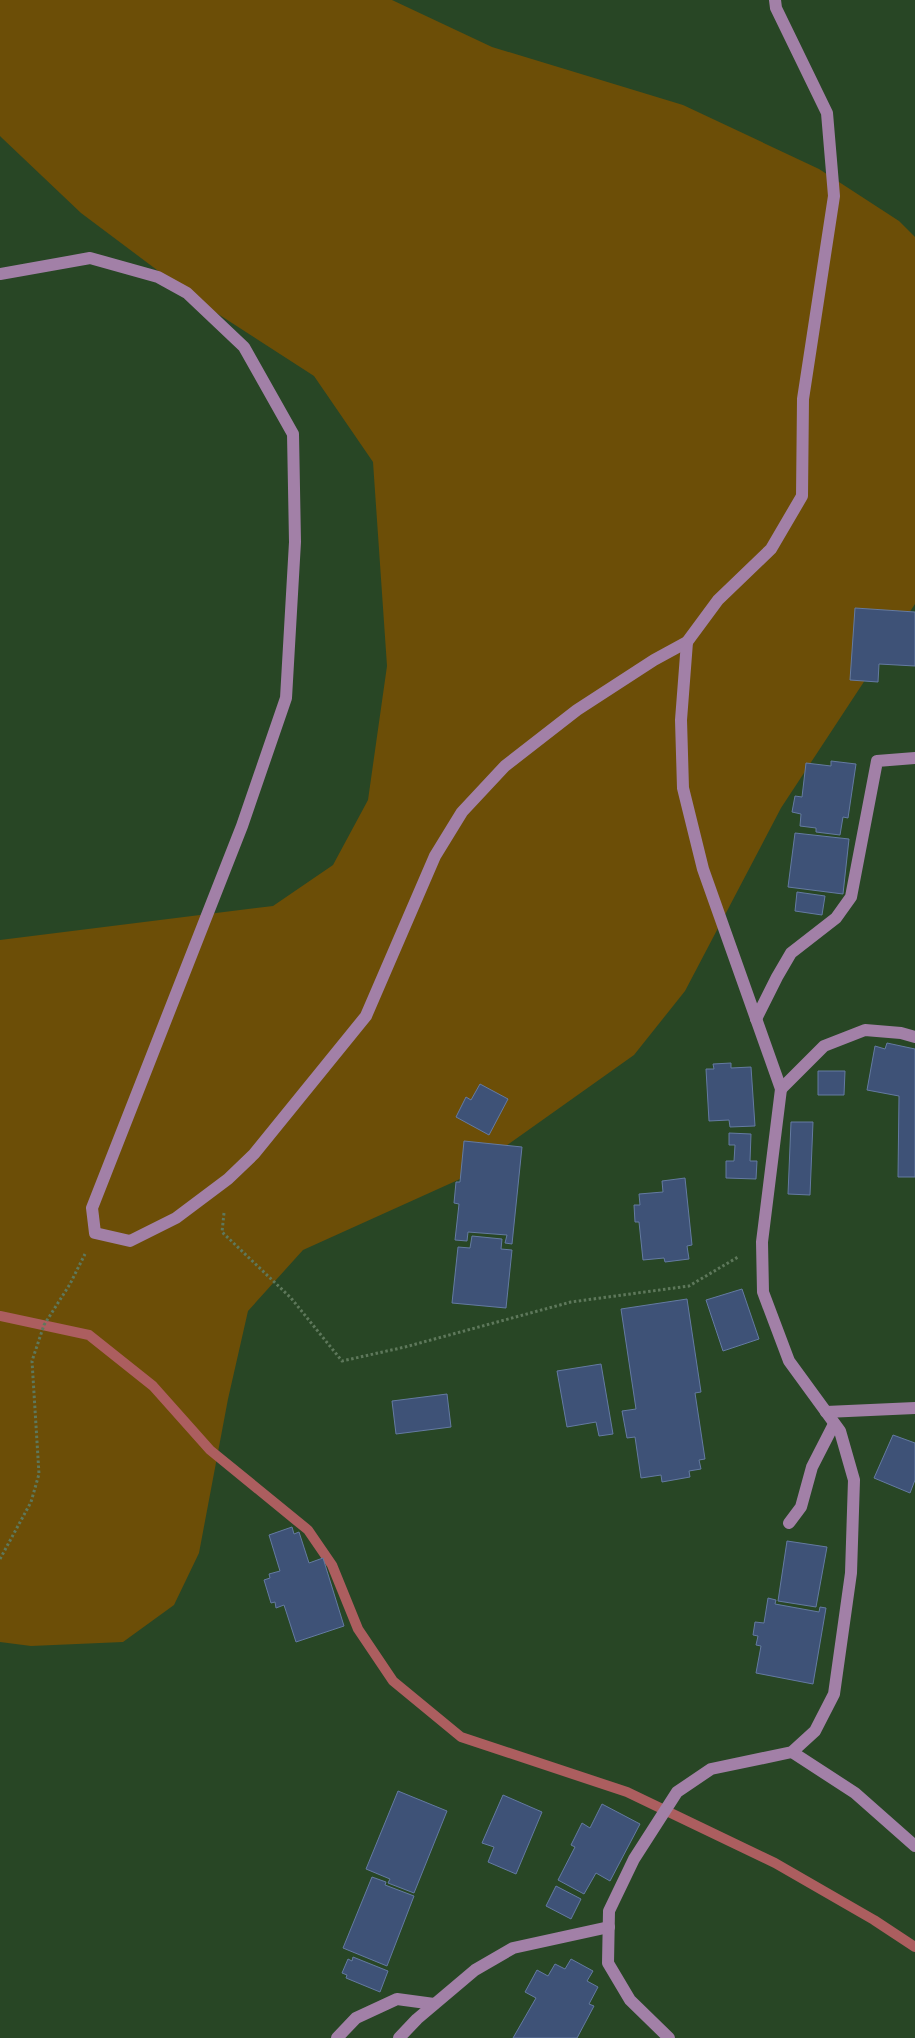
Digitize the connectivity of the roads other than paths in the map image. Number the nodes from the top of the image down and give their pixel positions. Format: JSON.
{"nodes":[{"id":1,"x":774,"y":0,"type":"edge"},
{"id":2,"x":0,"y":274,"type":"edge"},
{"id":3,"x":687,"y":642,"type":"junction"},
{"id":4,"x":915,"y":758,"type":"edge"},
{"id":5,"x":756,"y":1019,"type":"junction"},
{"id":6,"x":915,"y":1037,"type":"edge"},
{"id":7,"x":781,"y":1088,"type":"junction"},
{"id":8,"x":915,"y":1408,"type":"edge"},
{"id":9,"x":826,"y":1412,"type":"junction"},
{"id":10,"x":834,"y":1424,"type":"junction"},
{"id":11,"x":789,"y":1523,"type":"dead end"},
{"id":12,"x":792,"y":1752,"type":"junction"},
{"id":13,"x":915,"y":1846,"type":"edge"},
{"id":14,"x":609,"y":1928,"type":"junction"},
{"id":15,"x":434,"y":2004,"type":"junction"},
{"id":16,"x":338,"y":2038,"type":"edge"},
{"id":17,"x":399,"y":2038,"type":"edge"},
{"id":18,"x":669,"y":2038,"type":"edge"}],
"edges":[{"from":1,"to":3,"type":"street"},
{"from":2,"to":3,"type":"street"},
{"from":3,"to":5,"type":"street"},
{"from":4,"to":5,"type":"street"},
{"from":5,"to":7,"type":"street"},
{"from":6,"to":7,"type":"street"},
{"from":7,"to":9,"type":"street"},
{"from":8,"to":9,"type":"street"},
{"from":9,"to":10,"type":"street"},
{"from":10,"to":11,"type":"street"},
{"from":10,"to":12,"type":"street"},
{"from":12,"to":13,"type":"street"},
{"from":12,"to":14,"type":"street"},
{"from":14,"to":15,"type":"street"},
{"from":14,"to":18,"type":"street"},
{"from":15,"to":16,"type":"street"},
{"from":15,"to":17,"type":"street"}]}
